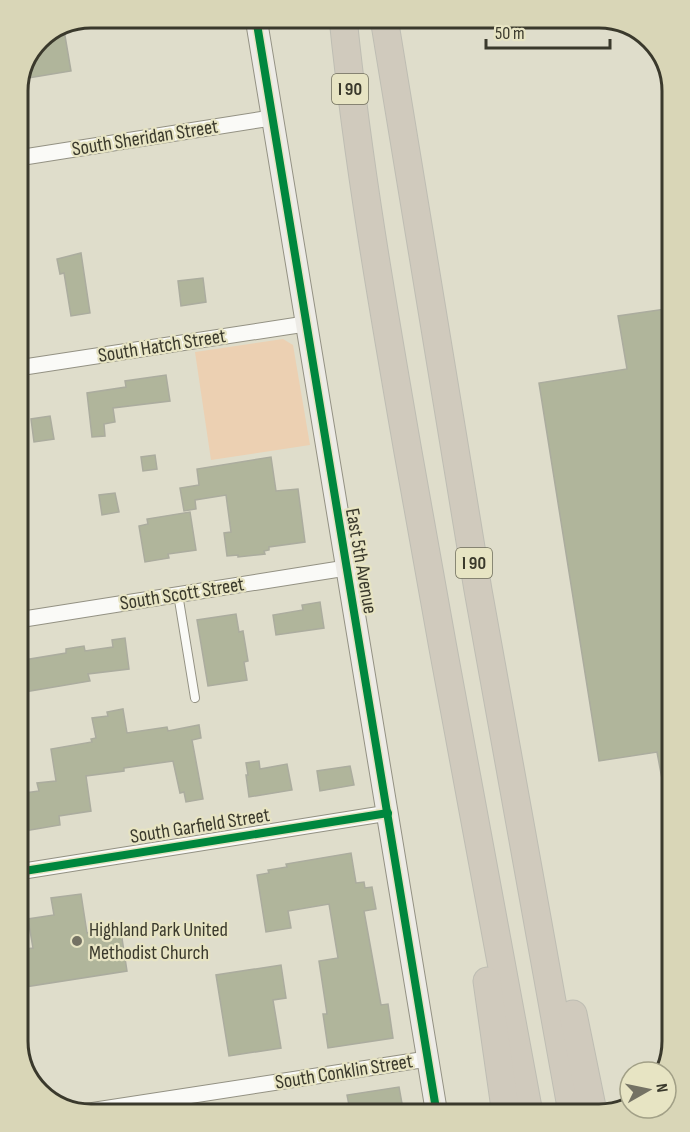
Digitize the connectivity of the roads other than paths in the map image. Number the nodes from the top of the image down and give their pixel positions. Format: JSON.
{"nodes":[{"id":1,"x":258,"y":28,"type":"edge"},
{"id":2,"x":344,"y":28,"type":"edge"},
{"id":3,"x":386,"y":29,"type":"edge"},
{"id":4,"x":271,"y":118,"type":"junction"},
{"id":5,"x":29,"y":156,"type":"edge"},
{"id":6,"x":305,"y":324,"type":"junction"},
{"id":7,"x":29,"y":366,"type":"edge"},
{"id":8,"x":346,"y":568,"type":"junction"},
{"id":9,"x":478,"y":590,"type":"junction"},
{"id":10,"x":178,"y":594,"type":"junction"},
{"id":11,"x":435,"y":605,"type":"junction"},
{"id":12,"x":28,"y":618,"type":"edge"},
{"id":13,"x":195,"y":698,"type":"dead end"},
{"id":14,"x":388,"y":813,"type":"junction"},
{"id":15,"x":28,"y":870,"type":"edge"},
{"id":16,"x":427,"y":1059,"type":"junction"},
{"id":17,"x":141,"y":1103,"type":"edge"},
{"id":18,"x":435,"y":1104,"type":"edge"},
{"id":19,"x":504,"y":1104,"type":"edge"},
{"id":20,"x":527,"y":1104,"type":"edge"},
{"id":21,"x":570,"y":1104,"type":"edge"},
{"id":22,"x":591,"y":1104,"type":"edge"}],
"edges":[{"from":1,"to":4,"type":"street","name":"East 5th Avenue"},
{"from":2,"to":11,"type":"highway","number":"I 90"},
{"from":3,"to":9,"type":"highway","number":"I 90"},
{"from":4,"to":5,"type":"street","name":"South Sheridan Street"},
{"from":4,"to":6,"type":"street","name":"East 5th Avenue"},
{"from":6,"to":7,"type":"street","name":"South Hatch Street"},
{"from":6,"to":8,"type":"street","name":"East 5th Avenue"},
{"from":8,"to":10,"type":"street","name":"South Scott Street"},
{"from":8,"to":14,"type":"street","name":"East 5th Avenue"},
{"from":9,"to":21,"type":"highway","number":"I 90"},
{"from":9,"to":22,"type":"highway"},
{"from":10,"to":12,"type":"street","name":"South Scott Street"},
{"from":10,"to":13,"type":"lane"},
{"from":11,"to":19,"type":"highway"},
{"from":11,"to":20,"type":"highway","number":"I 90"},
{"from":14,"to":15,"type":"street","name":"South Garfield Street"},
{"from":14,"to":16,"type":"street","name":"East 5th Avenue"},
{"from":16,"to":17,"type":"street","name":"South Conklin Street"},
{"from":16,"to":18,"type":"street","name":"East 5th Avenue"}]}
